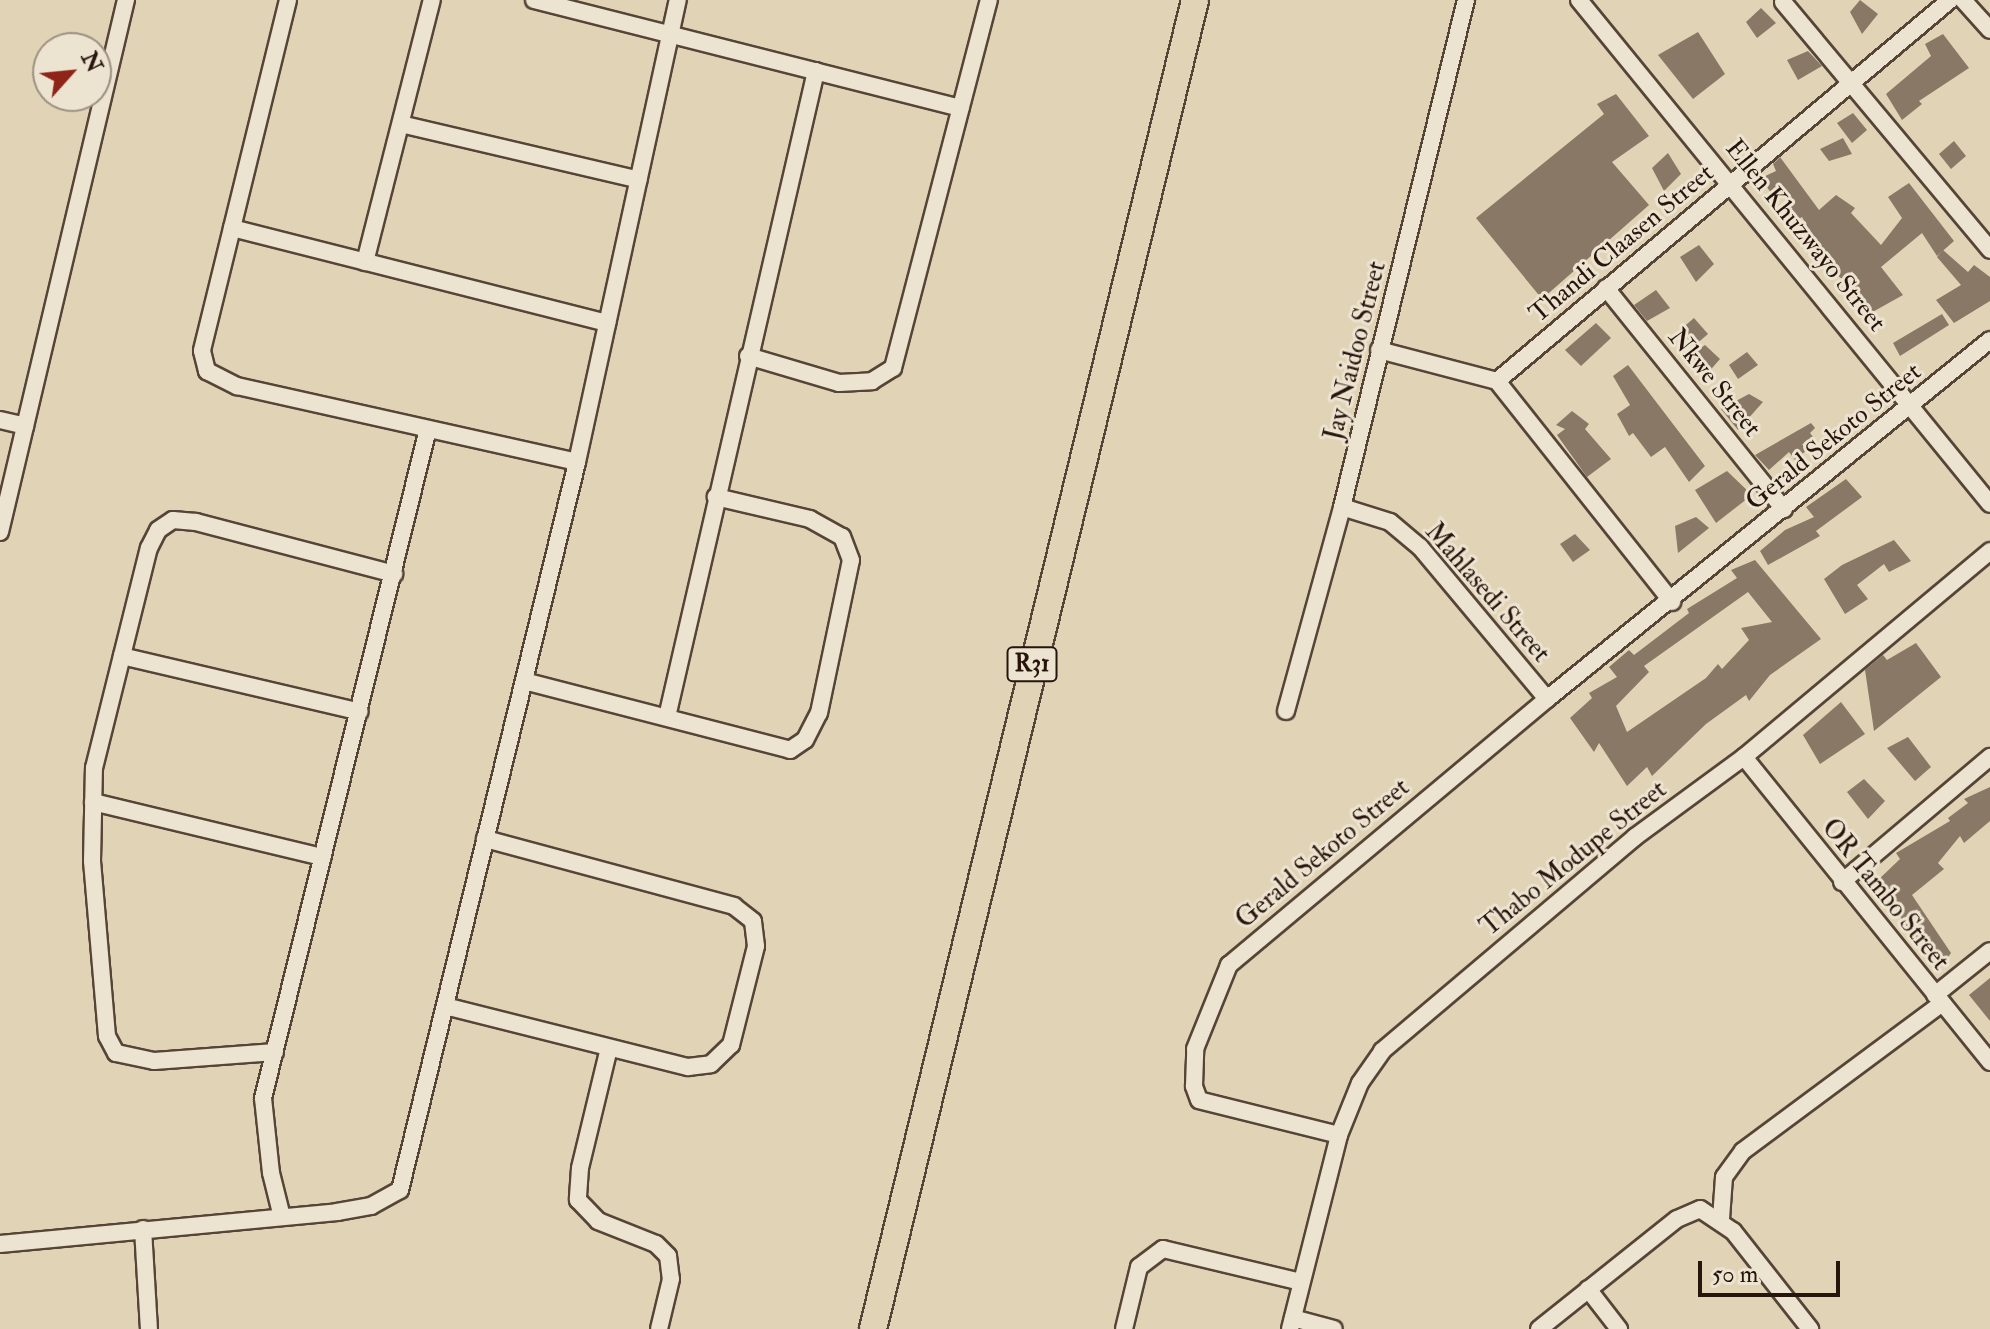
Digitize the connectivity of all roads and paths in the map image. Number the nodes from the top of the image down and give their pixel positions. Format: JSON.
{"nodes":[{"id":1,"x":126,"y":0,"type":"edge"},
{"id":2,"x":288,"y":0,"type":"edge"},
{"id":3,"x":432,"y":0,"type":"edge"},
{"id":4,"x":534,"y":0,"type":"edge"},
{"id":5,"x":678,"y":0,"type":"edge"},
{"id":6,"x":989,"y":0,"type":"edge"},
{"id":7,"x":1195,"y":0,"type":"edge"},
{"id":8,"x":1466,"y":0,"type":"edge"},
{"id":9,"x":1579,"y":0,"type":"edge"},
{"id":10,"x":1950,"y":0,"type":"edge"},
{"id":11,"x":1963,"y":0,"type":"edge"},
{"id":12,"x":1783,"y":2,"type":"dead end"},
{"id":13,"x":1990,"y":30,"type":"edge"},
{"id":14,"x":671,"y":34,"type":"junction"},
{"id":15,"x":816,"y":71,"type":"junction"},
{"id":16,"x":1853,"y":84,"type":"junction"},
{"id":17,"x":961,"y":108,"type":"junction"},
{"id":18,"x":401,"y":124,"type":"junction"},
{"id":19,"x":639,"y":180,"type":"junction"},
{"id":20,"x":1733,"y":183,"type":"junction"},
{"id":21,"x":232,"y":228,"type":"junction"},
{"id":22,"x":1990,"y":250,"type":"edge"},
{"id":23,"x":365,"y":262,"type":"junction"},
{"id":24,"x":1606,"y":288,"type":"junction"},
{"id":25,"x":607,"y":323,"type":"junction"},
{"id":26,"x":1990,"y":340,"type":"edge"},
{"id":27,"x":1379,"y":350,"type":"junction"},
{"id":28,"x":748,"y":356,"type":"junction"},
{"id":29,"x":1497,"y":381,"type":"junction"},
{"id":30,"x":1911,"y":405,"type":"junction"},
{"id":31,"x":0,"y":420,"type":"edge"},
{"id":32,"x":25,"y":426,"type":"junction"},
{"id":33,"x":428,"y":429,"type":"junction"},
{"id":34,"x":577,"y":462,"type":"junction"},
{"id":35,"x":716,"y":497,"type":"junction"},
{"id":36,"x":1990,"y":504,"type":"edge"},
{"id":37,"x":1342,"y":507,"type":"junction"},
{"id":38,"x":1784,"y":509,"type":"junction"},
{"id":39,"x":0,"y":532,"type":"edge"},
{"id":40,"x":1990,"y":551,"type":"edge"},
{"id":41,"x":394,"y":574,"type":"junction"},
{"id":42,"x":1672,"y":602,"type":"junction"},
{"id":43,"x":122,"y":656,"type":"junction"},
{"id":44,"x":524,"y":681,"type":"junction"},
{"id":45,"x":1547,"y":699,"type":"junction"},
{"id":46,"x":1286,"y":711,"type":"dead end"},
{"id":47,"x":360,"y":712,"type":"junction"},
{"id":48,"x":667,"y":717,"type":"junction"},
{"id":49,"x":1744,"y":757,"type":"junction"},
{"id":50,"x":1990,"y":757,"type":"edge"},
{"id":51,"x":93,"y":802,"type":"junction"},
{"id":52,"x":485,"y":839,"type":"junction"},
{"id":53,"x":322,"y":857,"type":"junction"},
{"id":54,"x":1842,"y":882,"type":"junction"},
{"id":55,"x":1990,"y":951,"type":"edge"},
{"id":56,"x":1939,"y":999,"type":"junction"},
{"id":57,"x":445,"y":1006,"type":"junction"},
{"id":58,"x":609,"y":1048,"type":"junction"},
{"id":59,"x":275,"y":1052,"type":"junction"},
{"id":60,"x":1990,"y":1062,"type":"edge"},
{"id":61,"x":1339,"y":1135,"type":"junction"},
{"id":62,"x":282,"y":1217,"type":"junction"},
{"id":63,"x":1721,"y":1219,"type":"junction"},
{"id":64,"x":143,"y":1229,"type":"junction"},
{"id":65,"x":0,"y":1244,"type":"edge"},
{"id":66,"x":1301,"y":1282,"type":"junction"},
{"id":67,"x":1588,"y":1289,"type":"junction"},
{"id":68,"x":1291,"y":1323,"type":"edge"},
{"id":69,"x":149,"y":1329,"type":"edge"},
{"id":70,"x":659,"y":1329,"type":"edge"},
{"id":71,"x":873,"y":1329,"type":"edge"},
{"id":72,"x":1124,"y":1329,"type":"edge"},
{"id":73,"x":1334,"y":1329,"type":"edge"},
{"id":74,"x":1539,"y":1329,"type":"edge"},
{"id":75,"x":1619,"y":1329,"type":"edge"},
{"id":76,"x":1810,"y":1329,"type":"edge"}],
"edges":[{"from":1,"to":32,"type":"street"},
{"from":2,"to":21,"type":"street"},
{"from":3,"to":18,"type":"street"},
{"from":4,"to":14,"type":"street"},
{"from":5,"to":14,"type":"street"},
{"from":6,"to":17,"type":"street"},
{"from":7,"to":71,"type":"main road","number":"R31"},
{"from":8,"to":27,"type":"street","name":"Jay Naidoo Street"},
{"from":9,"to":20,"type":"street","name":"Ellen Khuzwayo Street"},
{"from":10,"to":16,"type":"street","name":"Thandi Claasen Street"},
{"from":11,"to":13,"type":"street"},
{"from":12,"to":16,"type":"street"},
{"from":14,"to":15,"type":"street"},
{"from":14,"to":19,"type":"street"},
{"from":15,"to":17,"type":"street"},
{"from":15,"to":28,"type":"street"},
{"from":16,"to":20,"type":"street","name":"Thandi Claasen Street"},
{"from":16,"to":22,"type":"street"},
{"from":17,"to":28,"type":"street"},
{"from":18,"to":19,"type":"street"},
{"from":18,"to":23,"type":"street"},
{"from":19,"to":25,"type":"street"},
{"from":20,"to":24,"type":"street","name":"Thandi Claasen Street"},
{"from":20,"to":30,"type":"street","name":"Ellen Khuzwayo Street"},
{"from":21,"to":23,"type":"street"},
{"from":21,"to":33,"type":"street"},
{"from":23,"to":25,"type":"street"},
{"from":24,"to":29,"type":"street","name":"Thandi Claasen Street"},
{"from":24,"to":38,"type":"street","name":"Nkwe Street"},
{"from":25,"to":34,"type":"street"},
{"from":26,"to":30,"type":"street","name":"Gerald Sekoto Street"},
{"from":27,"to":29,"type":"street"},
{"from":27,"to":37,"type":"street","name":"Jay Naidoo Street"},
{"from":28,"to":35,"type":"street"},
{"from":29,"to":42,"type":"street"},
{"from":30,"to":36,"type":"street","name":"Ellen Khuzwayo Street"},
{"from":30,"to":38,"type":"street","name":"Gerald Sekoto Street"},
{"from":31,"to":32,"type":"street"},
{"from":32,"to":39,"type":"street"},
{"from":33,"to":34,"type":"street"},
{"from":33,"to":41,"type":"street"},
{"from":34,"to":44,"type":"street"},
{"from":35,"to":48,"type":"street"},
{"from":35,"to":48,"type":"street"},
{"from":37,"to":45,"type":"street","name":"Mahlasedi Street"},
{"from":37,"to":46,"type":"street","name":"Jay Naidoo Street"},
{"from":38,"to":42,"type":"street","name":"Gerald Sekoto Street"},
{"from":40,"to":49,"type":"street","name":"Thabo Modupe Street"},
{"from":41,"to":43,"type":"street"},
{"from":41,"to":47,"type":"street"},
{"from":42,"to":45,"type":"street","name":"Gerald Sekoto Street"},
{"from":43,"to":47,"type":"street"},
{"from":43,"to":51,"type":"street"},
{"from":44,"to":48,"type":"street"},
{"from":44,"to":52,"type":"street"},
{"from":45,"to":61,"type":"street","name":"Gerald Sekoto Street"},
{"from":47,"to":53,"type":"street"},
{"from":49,"to":54,"type":"street","name":"OR Tambo Street"},
{"from":49,"to":61,"type":"street","name":"Thabo Modupe Street"},
{"from":50,"to":54,"type":"street"},
{"from":51,"to":53,"type":"street"},
{"from":51,"to":59,"type":"street"},
{"from":52,"to":57,"type":"street"},
{"from":52,"to":58,"type":"street"},
{"from":53,"to":59,"type":"street"},
{"from":54,"to":56,"type":"street","name":"OR Tambo Street"},
{"from":55,"to":56,"type":"street"},
{"from":56,"to":60,"type":"street","name":"OR Tambo Street"},
{"from":56,"to":63,"type":"street"},
{"from":57,"to":58,"type":"street"},
{"from":57,"to":62,"type":"street"},
{"from":58,"to":70,"type":"street"},
{"from":59,"to":62,"type":"street"},
{"from":61,"to":66,"type":"street","name":"Thabo Modupe Street"},
{"from":62,"to":64,"type":"street"},
{"from":63,"to":67,"type":"street"},
{"from":63,"to":76,"type":"street"},
{"from":64,"to":65,"type":"street"},
{"from":64,"to":69,"type":"street"},
{"from":66,"to":68,"type":"street","name":"Thabo Modupe Street"},
{"from":66,"to":72,"type":"street"},
{"from":67,"to":74,"type":"street"},
{"from":67,"to":75,"type":"street"},
{"from":68,"to":73,"type":"street"}]}
